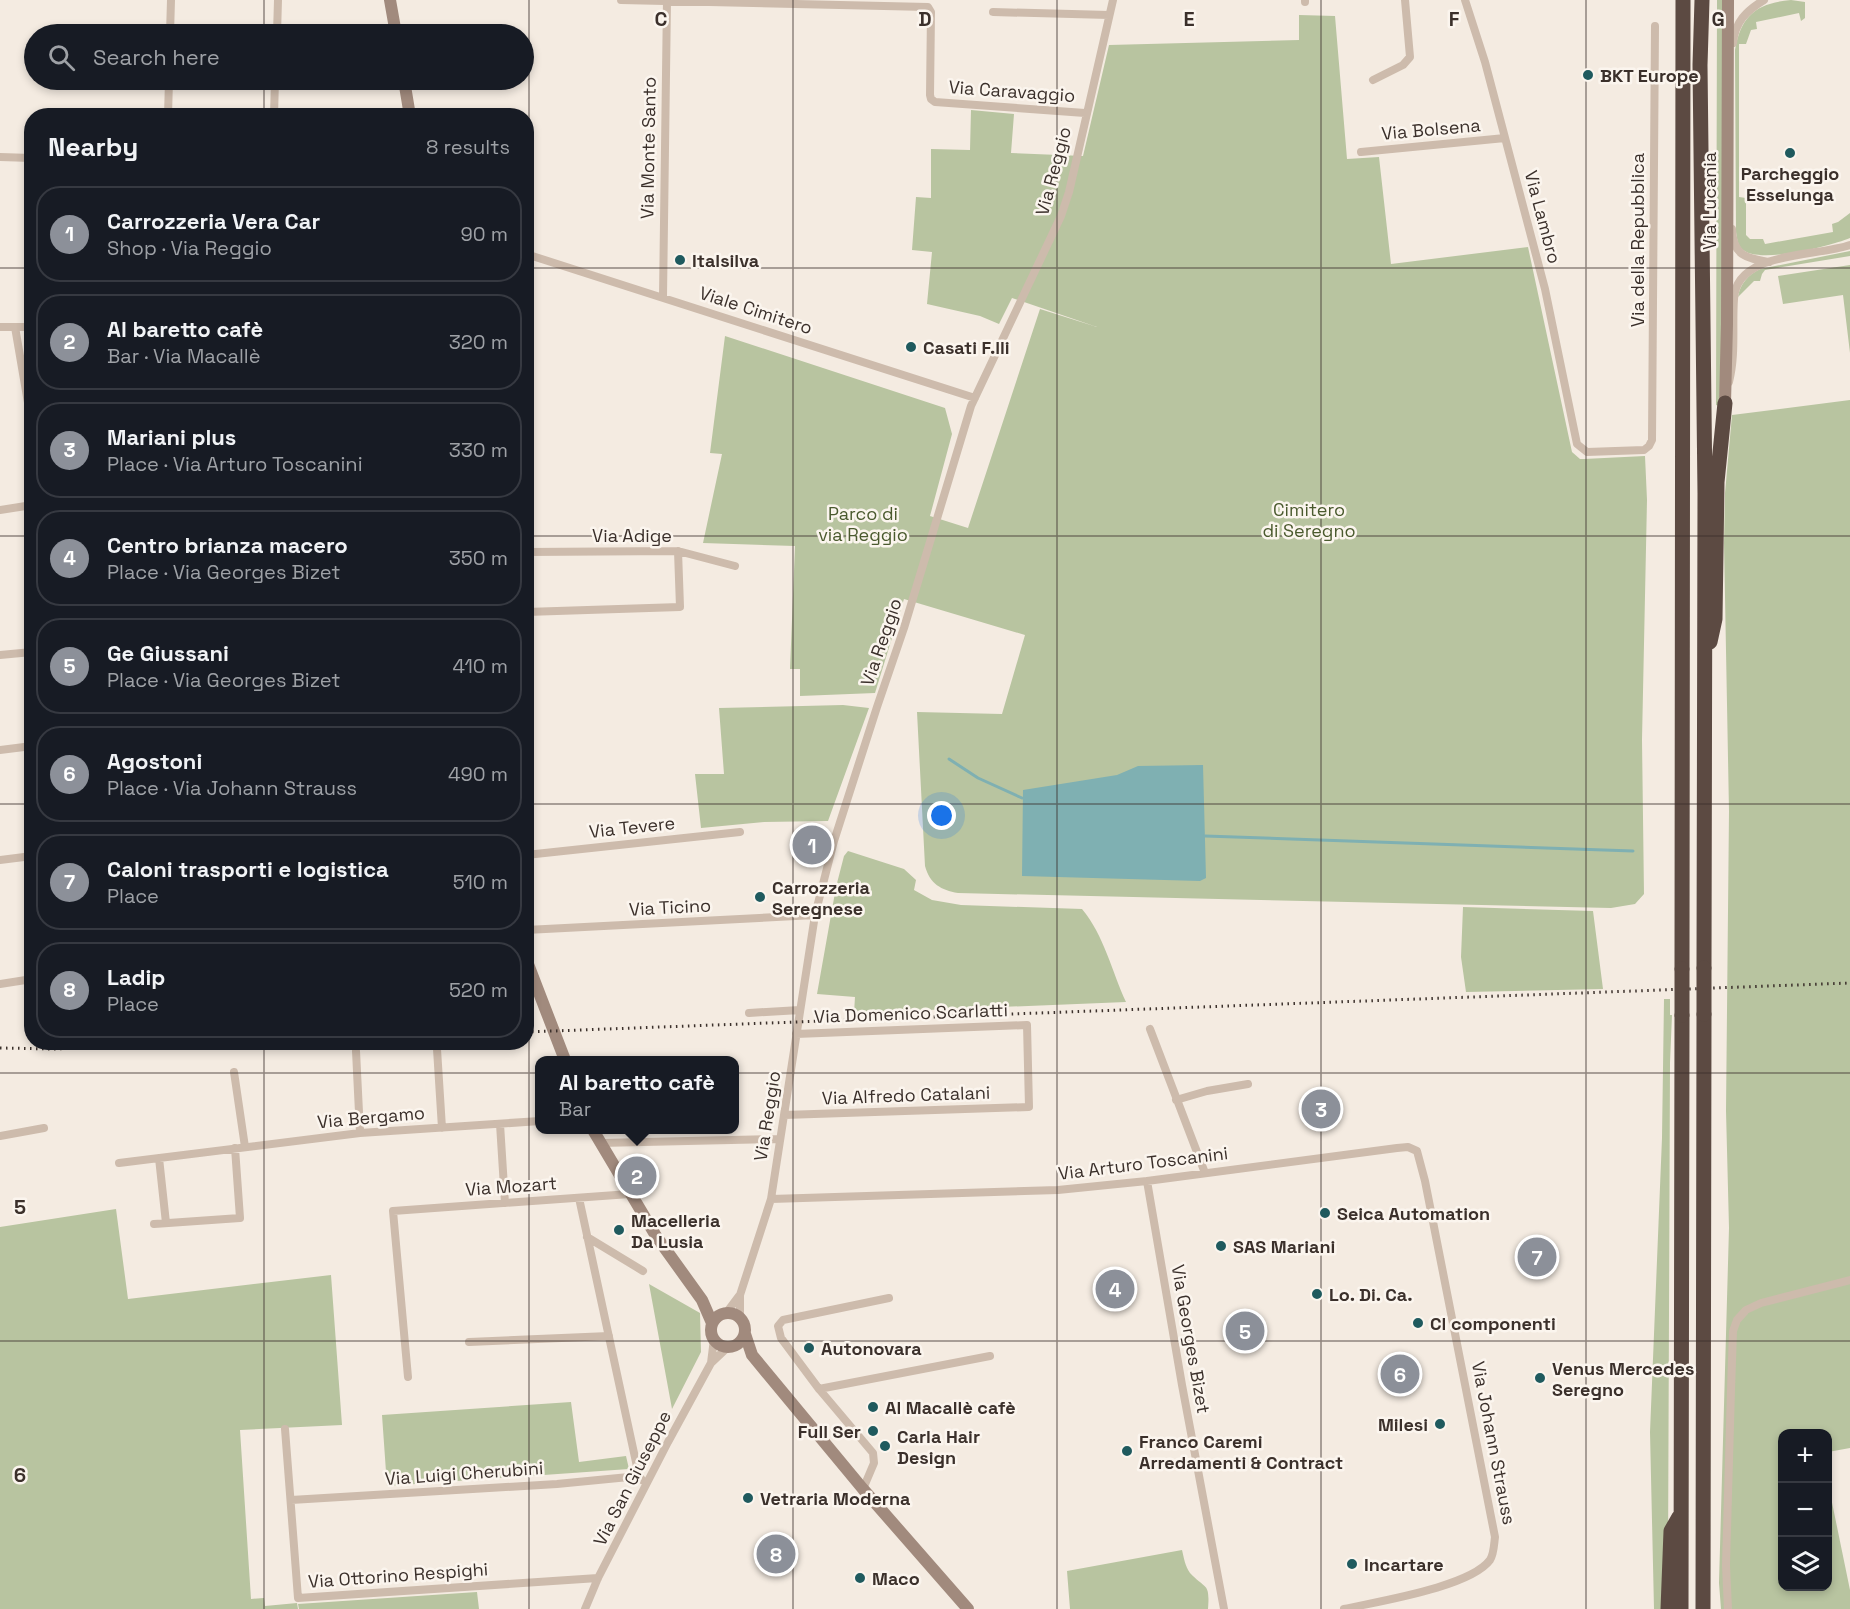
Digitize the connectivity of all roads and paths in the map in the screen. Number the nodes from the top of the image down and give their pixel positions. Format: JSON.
{"nodes":[{"id":1,"x":171,"y":0,"type":"edge"},
{"id":2,"x":278,"y":0,"type":"edge"},
{"id":3,"x":390,"y":0,"type":"edge"},
{"id":4,"x":621,"y":0,"type":"edge"},
{"id":5,"x":1113,"y":0,"type":"edge"},
{"id":6,"x":1405,"y":0,"type":"edge"},
{"id":7,"x":1465,"y":0,"type":"edge"},
{"id":8,"x":1675,"y":0,"type":"edge"},
{"id":9,"x":1683,"y":0,"type":"edge"},
{"id":10,"x":1702,"y":0,"type":"edge"},
{"id":11,"x":1728,"y":0,"type":"edge"},
{"id":12,"x":1764,"y":0,"type":"edge"},
{"id":13,"x":667,"y":1,"type":"edge"},
{"id":14,"x":858,"y":3,"type":"edge"},
{"id":15,"x":993,"y":12,"type":"dead end"},
{"id":16,"x":1109,"y":15,"type":"junction"},
{"id":17,"x":170,"y":24,"type":"edge"},
{"id":18,"x":277,"y":24,"type":"edge"},
{"id":19,"x":394,"y":24,"type":"edge"},
{"id":20,"x":1655,"y":26,"type":"dead end"},
{"id":21,"x":1683,"y":37,"type":"junction"},
{"id":22,"x":1373,"y":80,"type":"dead end"},
{"id":23,"x":169,"y":90,"type":"edge"},
{"id":24,"x":275,"y":90,"type":"edge"},
{"id":25,"x":406,"y":90,"type":"edge"},
{"id":26,"x":168,"y":108,"type":"edge"},
{"id":27,"x":274,"y":108,"type":"edge"},
{"id":28,"x":409,"y":108,"type":"edge"},
{"id":29,"x":1085,"y":113,"type":"junction"},
{"id":30,"x":1728,"y":117,"type":"junction"},
{"id":31,"x":1505,"y":138,"type":"junction"},
{"id":32,"x":1360,"y":152,"type":"dead end"},
{"id":33,"x":0,"y":157,"type":"edge"},
{"id":34,"x":24,"y":158,"type":"edge"},
{"id":35,"x":1850,"y":245,"type":"edge"},
{"id":36,"x":534,"y":257,"type":"edge"},
{"id":37,"x":1769,"y":261,"type":"junction"},
{"id":38,"x":663,"y":297,"type":"junction"},
{"id":39,"x":0,"y":327,"type":"edge"},
{"id":40,"x":15,"y":327,"type":"junction"},
{"id":41,"x":24,"y":327,"type":"edge"},
{"id":42,"x":24,"y":379,"type":"edge"},
{"id":43,"x":975,"y":398,"type":"junction"},
{"id":44,"x":1725,"y":403,"type":"junction"},
{"id":45,"x":1577,"y":444,"type":"joint"},
{"id":46,"x":24,"y":507,"type":"edge"},
{"id":47,"x":0,"y":510,"type":"edge"},
{"id":48,"x":678,"y":551,"type":"junction"},
{"id":49,"x":534,"y":552,"type":"edge"},
{"id":50,"x":735,"y":566,"type":"dead end"},
{"id":51,"x":534,"y":612,"type":"edge"},
{"id":52,"x":24,"y":653,"type":"edge"},
{"id":53,"x":0,"y":655,"type":"edge"},
{"id":54,"x":1704,"y":669,"type":"junction"},
{"id":55,"x":24,"y":747,"type":"edge"},
{"id":56,"x":0,"y":750,"type":"edge"},
{"id":57,"x":740,"y":832,"type":"dead end"},
{"id":58,"x":534,"y":854,"type":"edge"},
{"id":59,"x":24,"y":857,"type":"edge"},
{"id":60,"x":0,"y":860,"type":"edge"},
{"id":61,"x":815,"y":915,"type":"junction"},
{"id":62,"x":534,"y":930,"type":"edge"},
{"id":63,"x":24,"y":980,"type":"edge"},
{"id":64,"x":534,"y":980,"type":"edge"},
{"id":65,"x":0,"y":984,"type":"edge"},
{"id":66,"x":800,"y":1010,"type":"junction"},
{"id":67,"x":749,"y":1013,"type":"dead end"},
{"id":68,"x":1150,"y":1029,"type":"dead end"},
{"id":69,"x":796,"y":1034,"type":"junction"},
{"id":70,"x":437,"y":1050,"type":"edge"},
{"id":71,"x":356,"y":1051,"type":"dead end"},
{"id":72,"x":563,"y":1056,"type":"edge"},
{"id":73,"x":234,"y":1072,"type":"dead end"},
{"id":74,"x":1248,"y":1084,"type":"dead end"},
{"id":75,"x":1176,"y":1100,"type":"junction"},
{"id":76,"x":1029,"y":1107,"type":"joint"},
{"id":77,"x":784,"y":1115,"type":"junction"},
{"id":78,"x":535,"y":1121,"type":"edge"},
{"id":79,"x":500,"y":1124,"type":"junction"},
{"id":80,"x":44,"y":1128,"type":"dead end"},
{"id":81,"x":442,"y":1128,"type":"junction"},
{"id":82,"x":360,"y":1133,"type":"junction"},
{"id":83,"x":595,"y":1134,"type":"edge"},
{"id":84,"x":0,"y":1136,"type":"edge"},
{"id":85,"x":780,"y":1139,"type":"junction"},
{"id":86,"x":600,"y":1143,"type":"junction"},
{"id":87,"x":240,"y":1147,"type":"junction"},
{"id":88,"x":159,"y":1158,"type":"junction"},
{"id":89,"x":119,"y":1163,"type":"dead end"},
{"id":90,"x":1205,"y":1173,"type":"junction"},
{"id":91,"x":1147,"y":1181,"type":"junction"},
{"id":92,"x":630,"y":1194,"type":"junction"},
{"id":93,"x":579,"y":1198,"type":"junction"},
{"id":94,"x":771,"y":1199,"type":"junction"},
{"id":95,"x":505,"y":1203,"type":"junction"},
{"id":96,"x":166,"y":1223,"type":"junction"},
{"id":97,"x":154,"y":1224,"type":"dead end"},
{"id":98,"x":587,"y":1237,"type":"junction"},
{"id":99,"x":1439,"y":1250,"type":"joint"},
{"id":100,"x":643,"y":1270,"type":"dead end"},
{"id":101,"x":1850,"y":1280,"type":"edge"},
{"id":102,"x":740,"y":1295,"type":"junction"},
{"id":103,"x":889,"y":1298,"type":"dead end"},
{"id":104,"x":702,"y":1300,"type":"junction"},
{"id":105,"x":725,"y":1313,"type":"junction"},
{"id":106,"x":740,"y":1317,"type":"junction"},
{"id":107,"x":712,"y":1323,"type":"junction"},
{"id":108,"x":745,"y":1335,"type":"junction"},
{"id":109,"x":609,"y":1336,"type":"junction"},
{"id":110,"x":714,"y":1339,"type":"junction"},
{"id":111,"x":469,"y":1342,"type":"dead end"},
{"id":112,"x":730,"y":1347,"type":"junction"},
{"id":113,"x":750,"y":1352,"type":"junction"},
{"id":114,"x":990,"y":1356,"type":"dead end"},
{"id":115,"x":711,"y":1363,"type":"junction"},
{"id":116,"x":408,"y":1377,"type":"dead end"},
{"id":117,"x":819,"y":1389,"type":"junction"},
{"id":118,"x":285,"y":1429,"type":"dead end"},
{"id":119,"x":639,"y":1476,"type":"junction"},
{"id":120,"x":646,"y":1486,"type":"junction"},
{"id":121,"x":863,"y":1489,"type":"junction"},
{"id":122,"x":291,"y":1500,"type":"junction"},
{"id":123,"x":1682,"y":1508,"type":"junction"},
{"id":124,"x":1703,"y":1508,"type":"junction"},
{"id":125,"x":598,"y":1578,"type":"junction"},
{"id":126,"x":585,"y":1609,"type":"edge"},
{"id":127,"x":968,"y":1609,"type":"edge"},
{"id":128,"x":1224,"y":1609,"type":"edge"},
{"id":129,"x":1344,"y":1609,"type":"edge"},
{"id":130,"x":1668,"y":1609,"type":"edge"},
{"id":131,"x":1682,"y":1609,"type":"edge"},
{"id":132,"x":1703,"y":1609,"type":"edge"},
{"id":133,"x":1714,"y":1609,"type":"edge"},
{"id":134,"x":1728,"y":1609,"type":"edge"}],
"edges":[{"from":1,"to":17,"type":"street"},
{"from":2,"to":18,"type":"street"},
{"from":3,"to":19,"type":"street"},
{"from":4,"to":13,"type":"street"},
{"from":5,"to":16,"type":"street","name":"Via Reggio"},
{"from":6,"to":22,"type":"street"},
{"from":7,"to":31,"type":"street","name":"Via Lambro"},
{"from":8,"to":21,"type":"highway"},
{"from":9,"to":21,"type":"highway"},
{"from":10,"to":54,"type":"highway"},
{"from":11,"to":30,"type":"street","name":"Via Lucania"},
{"from":12,"to":30,"type":"street"},
{"from":13,"to":14,"type":"street"},
{"from":13,"to":38,"type":"street","name":"Via Monte Santo"},
{"from":14,"to":29,"type":"street","name":"Via Caravaggio"},
{"from":15,"to":16,"type":"street"},
{"from":16,"to":29,"type":"street","name":"Via Reggio"},
{"from":20,"to":45,"type":"street","name":"Via della Repubblica"},
{"from":21,"to":123,"type":"highway","bridge":true},
{"from":23,"to":26,"type":"street"},
{"from":24,"to":27,"type":"street"},
{"from":25,"to":28,"type":"street"},
{"from":29,"to":43,"type":"street","name":"Via Reggio"},
{"from":30,"to":37,"type":"street"},
{"from":30,"to":44,"type":"street","name":"Via Lucania"},
{"from":31,"to":32,"type":"street","name":"Via Bolsena"},
{"from":31,"to":45,"type":"street","name":"Via Lambro"},
{"from":33,"to":34,"type":"street"},
{"from":35,"to":37,"type":"street"},
{"from":36,"to":38,"type":"street","name":"Viale Cimitero"},
{"from":37,"to":44,"type":"street"},
{"from":38,"to":43,"type":"street","name":"Viale Cimitero"},
{"from":39,"to":40,"type":"street"},
{"from":40,"to":41,"type":"street"},
{"from":40,"to":42,"type":"street"},
{"from":43,"to":61,"type":"street","name":"Via Reggio"},
{"from":44,"to":54,"type":"highway"},
{"from":46,"to":47,"type":"street"},
{"from":48,"to":49,"type":"street","name":"Via Adige"},
{"from":48,"to":50,"type":"street","name":"Via Adige"},
{"from":48,"to":51,"type":"street"},
{"from":52,"to":53,"type":"street"},
{"from":54,"to":124,"type":"highway","bridge":true},
{"from":55,"to":56,"type":"street"},
{"from":57,"to":58,"type":"street","name":"Via Tevere"},
{"from":59,"to":60,"type":"street"},
{"from":61,"to":62,"type":"street","name":"Via Ticino"},
{"from":61,"to":66,"type":"street","name":"Via Reggio"},
{"from":63,"to":65,"type":"street"},
{"from":64,"to":72,"type":"street"},
{"from":66,"to":67,"type":"street"},
{"from":66,"to":69,"type":"street","name":"Via Reggio"},
{"from":68,"to":75,"type":"street"},
{"from":69,"to":76,"type":"street","name":"Via Domenico Scarlatti"},
{"from":69,"to":77,"type":"street","name":"Via Reggio"},
{"from":70,"to":81,"type":"street"},
{"from":71,"to":82,"type":"street"},
{"from":73,"to":87,"type":"street"},
{"from":74,"to":75,"type":"street"},
{"from":75,"to":90,"type":"street"},
{"from":76,"to":77,"type":"street","name":"Via Alfredo Catalani"},
{"from":77,"to":85,"type":"street","name":"Via Reggio"},
{"from":78,"to":79,"type":"street","name":"Via Bergamo"},
{"from":79,"to":81,"type":"street","name":"Via Bergamo"},
{"from":79,"to":95,"type":"street"},
{"from":80,"to":84,"type":"street"},
{"from":81,"to":82,"type":"street","name":"Via Bergamo"},
{"from":82,"to":87,"type":"street","name":"Via Bergamo"},
{"from":83,"to":86,"type":"street"},
{"from":85,"to":86,"type":"street"},
{"from":85,"to":94,"type":"street","name":"Via Reggio"},
{"from":86,"to":92,"type":"street"},
{"from":87,"to":88,"type":"street","name":"Via Bergamo"},
{"from":87,"to":96,"type":"street"},
{"from":88,"to":89,"type":"street","name":"Via Bergamo"},
{"from":88,"to":96,"type":"street"},
{"from":90,"to":91,"type":"street","name":"Via Arturo Toscanini"},
{"from":90,"to":99,"type":"street","name":"Via Arturo Toscanini"},
{"from":91,"to":94,"type":"street","name":"Via Arturo Toscanini"},
{"from":91,"to":128,"type":"street","name":"Via Georges Bizet"},
{"from":92,"to":93,"type":"street","name":"Via Mozart"},
{"from":92,"to":104,"type":"street"},
{"from":93,"to":95,"type":"street","name":"Via Mozart"},
{"from":93,"to":98,"type":"street"},
{"from":94,"to":102,"type":"street","name":"Via Reggio"},
{"from":95,"to":116,"type":"street","name":"Via Mozart"},
{"from":96,"to":97,"type":"street"},
{"from":98,"to":100,"type":"street"},
{"from":98,"to":109,"type":"street"},
{"from":99,"to":129,"type":"street","name":"Via Johann Strauss"},
{"from":101,"to":134,"type":"street"},
{"from":102,"to":105,"type":"street","name":"Via Reggio"},
{"from":102,"to":106,"type":"street","name":"Via Reggio"},
{"from":103,"to":117,"type":"street"},
{"from":104,"to":105,"type":"street"},
{"from":104,"to":107,"type":"street"},
{"from":105,"to":106,"type":"street"},
{"from":105,"to":107,"type":"street"},
{"from":106,"to":108,"type":"street"},
{"from":107,"to":110,"type":"street"},
{"from":108,"to":112,"type":"street"},
{"from":108,"to":113,"type":"street"},
{"from":109,"to":111,"type":"street"},
{"from":109,"to":119,"type":"street"},
{"from":110,"to":112,"type":"street"},
{"from":110,"to":115,"type":"street","name":"Via San Giuseppe"},
{"from":112,"to":113,"type":"street"},
{"from":112,"to":115,"type":"street","name":"Via San Giuseppe"},
{"from":113,"to":121,"type":"street"},
{"from":114,"to":117,"type":"street"},
{"from":115,"to":120,"type":"street","name":"Via San Giuseppe"},
{"from":117,"to":121,"type":"street"},
{"from":118,"to":122,"type":"street","name":"Via Ottorino Respighi"},
{"from":119,"to":120,"type":"street"},
{"from":119,"to":122,"type":"street","name":"Via Luigi Cherubini"},
{"from":120,"to":125,"type":"street","name":"Via San Giuseppe"},
{"from":121,"to":127,"type":"street"},
{"from":122,"to":125,"type":"street","name":"Via Ottorino Respighi"},
{"from":123,"to":130,"type":"highway"},
{"from":123,"to":131,"type":"highway"},
{"from":124,"to":132,"type":"highway"},
{"from":124,"to":133,"type":"highway"},
{"from":125,"to":126,"type":"street","name":"Via San Giuseppe"}]}
